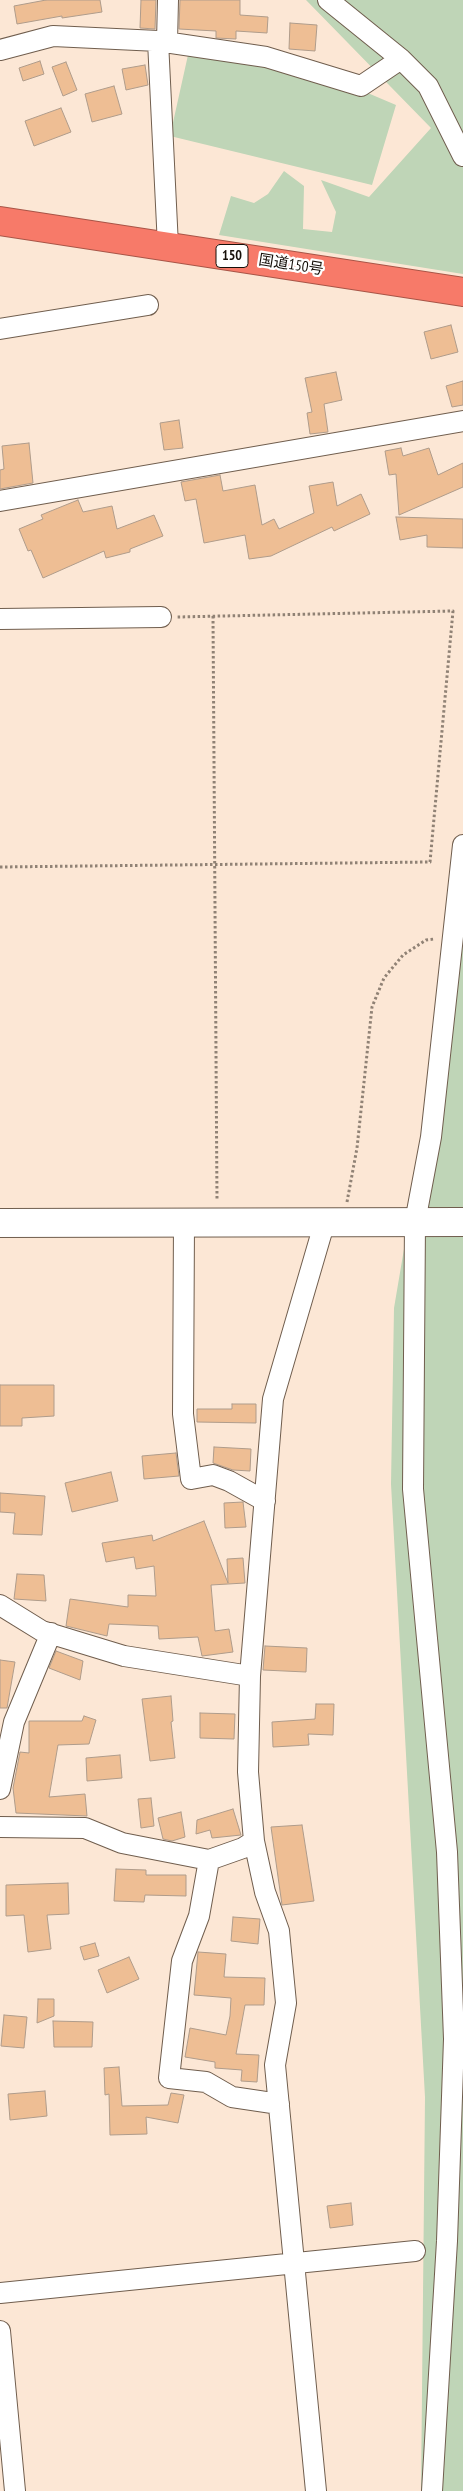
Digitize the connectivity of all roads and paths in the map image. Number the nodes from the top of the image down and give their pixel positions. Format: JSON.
{"nodes":[{"id":1,"x":168,"y":0,"type":"edge"},
{"id":2,"x":328,"y":0,"type":"edge"},
{"id":3,"x":162,"y":41,"type":"junction"},
{"id":4,"x":0,"y":50,"type":"edge"},
{"id":5,"x":401,"y":59,"type":"junction"},
{"id":6,"x":463,"y":156,"type":"edge"},
{"id":7,"x":0,"y":221,"type":"edge"},
{"id":8,"x":168,"y":246,"type":"junction"},
{"id":9,"x":463,"y":292,"type":"edge"},
{"id":10,"x":148,"y":306,"type":"dead end"},
{"id":11,"x":0,"y":329,"type":"edge"},
{"id":12,"x":463,"y":421,"type":"edge"},
{"id":13,"x":0,"y":501,"type":"edge"},
{"id":14,"x":213,"y":616,"type":"junction"},
{"id":15,"x":161,"y":617,"type":"joint"},
{"id":16,"x":0,"y":618,"type":"edge"},
{"id":17,"x":463,"y":846,"type":"edge"},
{"id":18,"x":216,"y":865,"type":"junction"},
{"id":19,"x":0,"y":867,"type":"edge"},
{"id":20,"x":454,"y":936,"type":"junction"},
{"id":21,"x":334,"y":1221,"type":"junction"},
{"id":22,"x":184,"y":1222,"type":"junction"},
{"id":23,"x":217,"y":1222,"type":"junction"},
{"id":24,"x":418,"y":1222,"type":"junction"},
{"id":25,"x":463,"y":1222,"type":"edge"},
{"id":26,"x":0,"y":1223,"type":"edge"},
{"id":27,"x":265,"y":1501,"type":"junction"},
{"id":28,"x":0,"y":1605,"type":"edge"},
{"id":29,"x":50,"y":1633,"type":"junction"},
{"id":30,"x":250,"y":1676,"type":"junction"},
{"id":31,"x":0,"y":1789,"type":"edge"},
{"id":32,"x":0,"y":1827,"type":"edge"},
{"id":33,"x":254,"y":1841,"type":"junction"},
{"id":34,"x":209,"y":1860,"type":"junction"},
{"id":35,"x":278,"y":2104,"type":"junction"},
{"id":36,"x":415,"y":2250,"type":"dead end"},
{"id":37,"x":294,"y":2263,"type":"junction"},
{"id":38,"x":0,"y":2293,"type":"edge"},
{"id":39,"x":0,"y":2331,"type":"edge"},
{"id":40,"x":15,"y":2491,"type":"edge"},
{"id":41,"x":316,"y":2491,"type":"edge"},
{"id":42,"x":432,"y":2491,"type":"edge"}],
"edges":[{"from":1,"to":3,"type":"street"},
{"from":2,"to":5,"type":"street"},
{"from":3,"to":4,"type":"street"},
{"from":3,"to":5,"type":"street"},
{"from":3,"to":8,"type":"street"},
{"from":5,"to":6,"type":"street"},
{"from":7,"to":8,"type":"highway","name":"国道150号","number":"150"},
{"from":8,"to":9,"type":"highway","name":"国道150号","number":"150"},
{"from":10,"to":11,"type":"street"},
{"from":12,"to":13,"type":"street"},
{"from":14,"to":15,"type":"path"},
{"from":14,"to":18,"type":"path"},
{"from":14,"to":18,"type":"path"},
{"from":15,"to":16,"type":"street"},
{"from":17,"to":20,"type":"street"},
{"from":18,"to":19,"type":"path"},
{"from":18,"to":23,"type":"path"},
{"from":20,"to":21,"type":"path"},
{"from":20,"to":24,"type":"street"},
{"from":21,"to":23,"type":"street"},
{"from":21,"to":24,"type":"street"},
{"from":21,"to":27,"type":"street"},
{"from":22,"to":23,"type":"street"},
{"from":22,"to":26,"type":"street"},
{"from":22,"to":27,"type":"street"},
{"from":24,"to":25,"type":"street"},
{"from":24,"to":42,"type":"street"},
{"from":27,"to":30,"type":"street"},
{"from":28,"to":29,"type":"street"},
{"from":29,"to":30,"type":"street"},
{"from":29,"to":31,"type":"street"},
{"from":30,"to":33,"type":"street"},
{"from":32,"to":34,"type":"street"},
{"from":33,"to":34,"type":"street"},
{"from":33,"to":35,"type":"street"},
{"from":34,"to":35,"type":"street"},
{"from":35,"to":37,"type":"street"},
{"from":36,"to":37,"type":"street"},
{"from":37,"to":38,"type":"street"},
{"from":37,"to":41,"type":"street"},
{"from":39,"to":40,"type":"street"}]}
